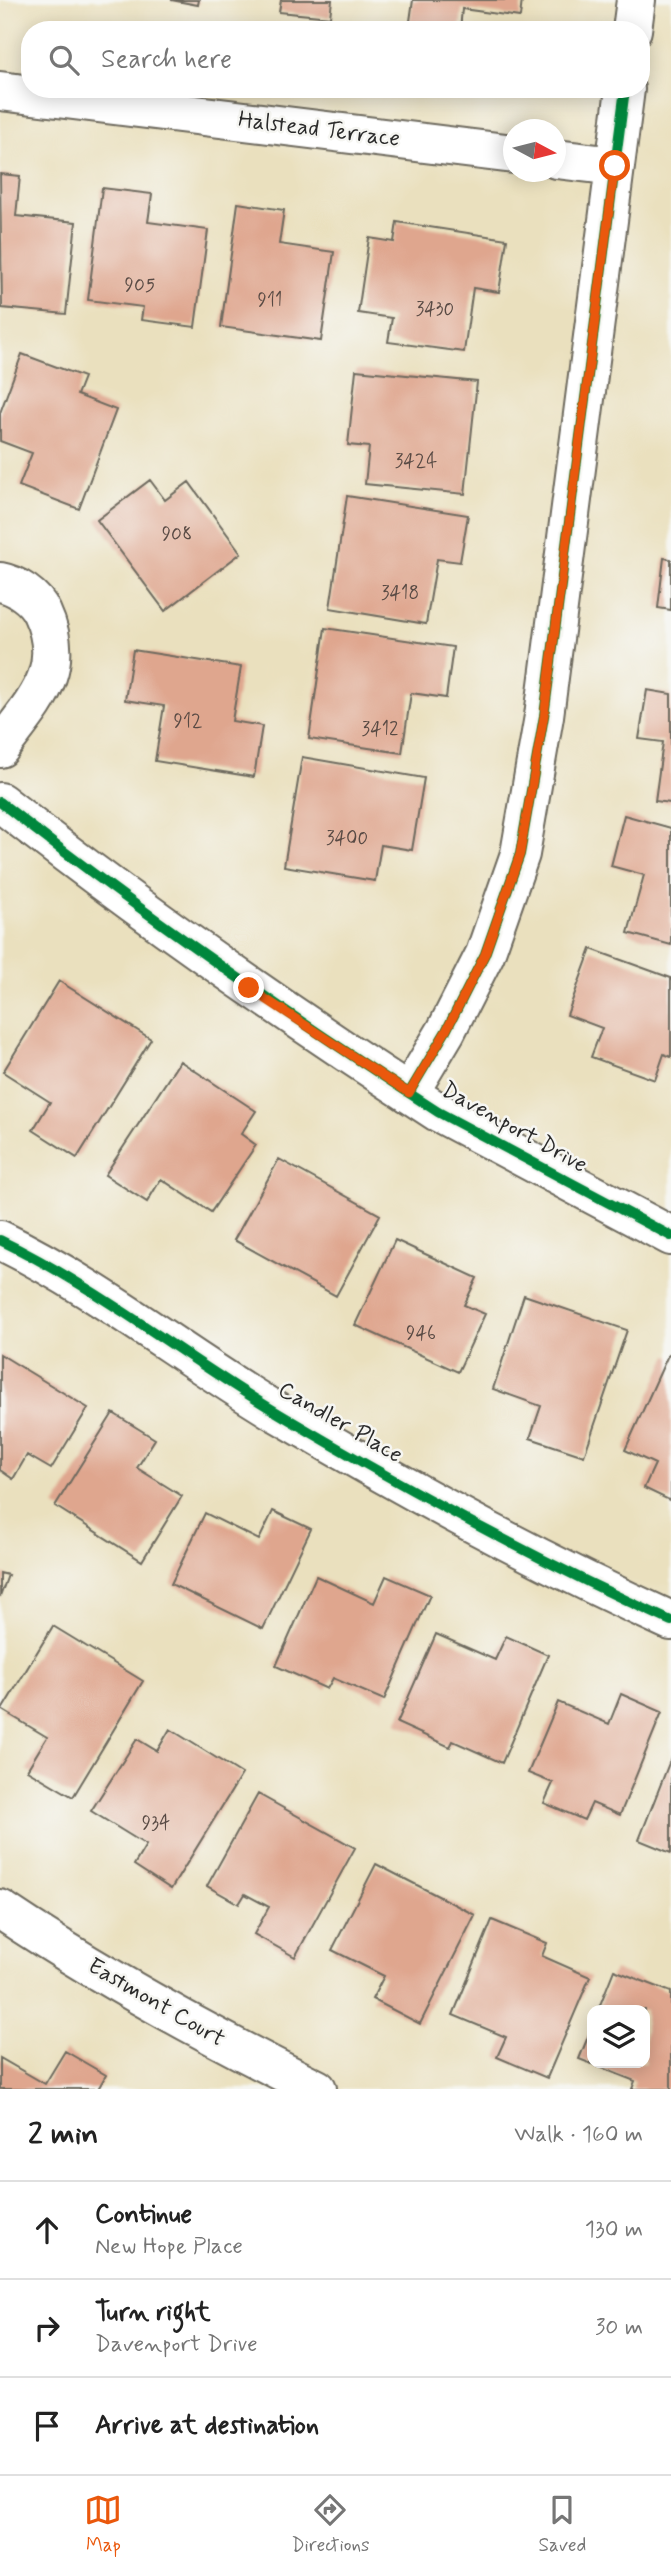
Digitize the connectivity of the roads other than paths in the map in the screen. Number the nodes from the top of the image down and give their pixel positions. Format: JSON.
{"nodes":[{"id":1,"x":636,"y":0,"type":"edge"},
{"id":2,"x":633,"y":21,"type":"edge"},
{"id":3,"x":0,"y":91,"type":"edge"},
{"id":4,"x":21,"y":94,"type":"edge"},
{"id":5,"x":57,"y":98,"type":"edge"},
{"id":6,"x":624,"y":98,"type":"edge"},
{"id":7,"x":503,"y":153,"type":"edge"},
{"id":8,"x":566,"y":160,"type":"edge"},
{"id":9,"x":615,"y":166,"type":"junction"},
{"id":10,"x":0,"y":582,"type":"edge"},
{"id":11,"x":0,"y":748,"type":"edge"},
{"id":12,"x":0,"y":802,"type":"edge"},
{"id":13,"x":409,"y":1093,"type":"junction"},
{"id":14,"x":671,"y":1237,"type":"edge"},
{"id":15,"x":0,"y":1240,"type":"edge"},
{"id":16,"x":671,"y":1621,"type":"edge"},
{"id":17,"x":0,"y":1909,"type":"edge"},
{"id":18,"x":317,"y":2089,"type":"edge"}],
"edges":[{"from":1,"to":2,"type":"street"},
{"from":3,"to":4,"type":"street","name":"Halstead Terrace"},
{"from":5,"to":7,"type":"street","name":"Halstead Terrace"},
{"from":6,"to":9,"type":"street"},
{"from":8,"to":9,"type":"street"},
{"from":9,"to":13,"type":"street"},
{"from":10,"to":11,"type":"street"},
{"from":12,"to":13,"type":"street","name":"Davenport Drive"},
{"from":13,"to":14,"type":"street","name":"Davenport Drive"},
{"from":15,"to":16,"type":"street","name":"Candler Place"},
{"from":17,"to":18,"type":"street","name":"Eastmont Court"}]}
